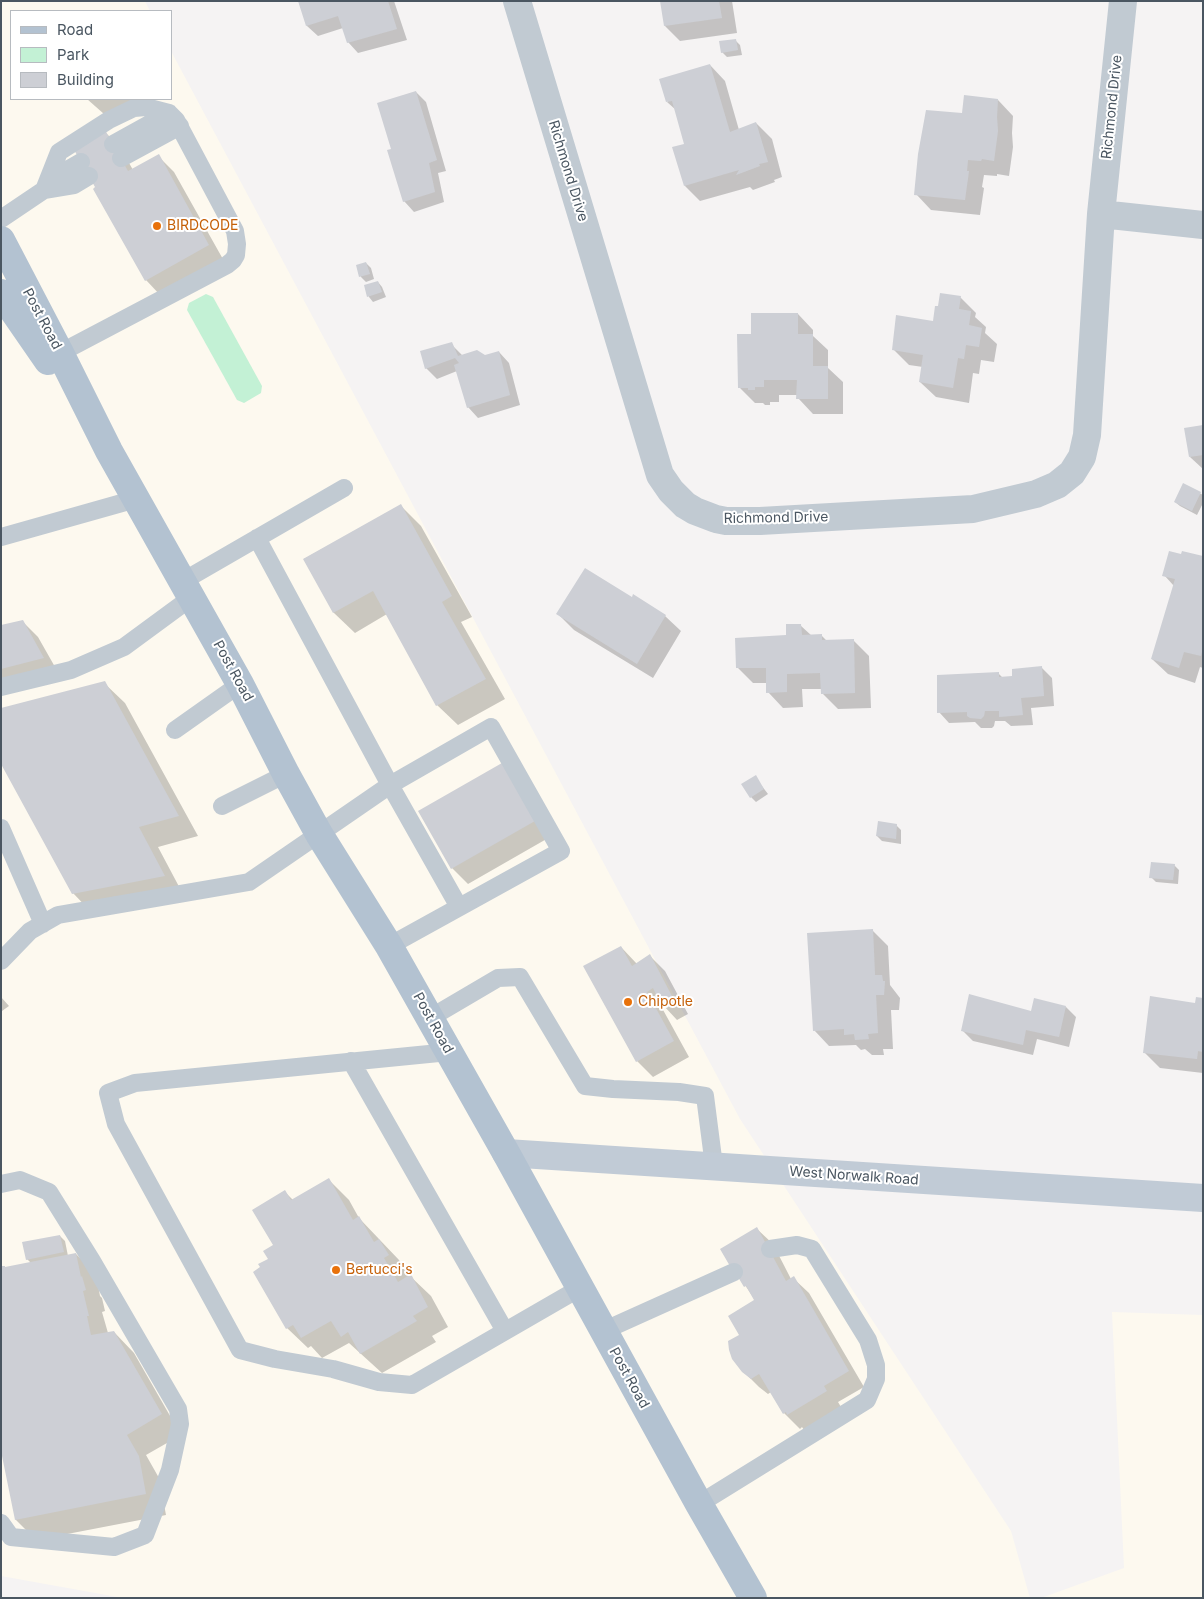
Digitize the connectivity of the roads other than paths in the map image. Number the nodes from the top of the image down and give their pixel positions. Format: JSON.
{"nodes":[{"id":1,"x":517,"y":1,"type":"edge"},
{"id":2,"x":1124,"y":1,"type":"edge"},
{"id":3,"x":175,"y":120,"type":"junction"},
{"id":4,"x":117,"y":151,"type":"dead end"},
{"id":5,"x":85,"y":169,"type":"dead end"},
{"id":6,"x":46,"y":185,"type":"junction"},
{"id":7,"x":1101,"y":214,"type":"junction"},
{"id":8,"x":1,"y":219,"type":"edge"},
{"id":9,"x":1203,"y":225,"type":"edge"},
{"id":10,"x":1,"y":240,"type":"edge"},
{"id":11,"x":1,"y":293,"type":"edge"},
{"id":12,"x":60,"y":353,"type":"junction"},
{"id":13,"x":109,"y":451,"type":"junction"},
{"id":14,"x":344,"y":488,"type":"dead end"},
{"id":15,"x":136,"y":499,"type":"junction"},
{"id":16,"x":1,"y":537,"type":"edge"},
{"id":17,"x":257,"y":538,"type":"junction"},
{"id":18,"x":187,"y":589,"type":"junction"},
{"id":19,"x":240,"y":684,"type":"junction"},
{"id":20,"x":1,"y":686,"type":"edge"},
{"id":21,"x":175,"y":730,"type":"dead end"},
{"id":22,"x":286,"y":774,"type":"junction"},
{"id":23,"x":390,"y":785,"type":"junction"},
{"id":24,"x":222,"y":806,"type":"dead end"},
{"id":25,"x":1,"y":828,"type":"edge"},
{"id":26,"x":319,"y":834,"type":"junction"},
{"id":27,"x":459,"y":907,"type":"junction"},
{"id":28,"x":43,"y":924,"type":"junction"},
{"id":29,"x":390,"y":946,"type":"junction"},
{"id":30,"x":1,"y":961,"type":"edge"},
{"id":31,"x":430,"y":1018,"type":"junction"},
{"id":32,"x":449,"y":1052,"type":"junction"},
{"id":33,"x":351,"y":1062,"type":"junction"},
{"id":34,"x":506,"y":1153,"type":"junction"},
{"id":35,"x":714,"y":1166,"type":"junction"},
{"id":36,"x":1,"y":1184,"type":"edge"},
{"id":37,"x":1203,"y":1198,"type":"edge"},
{"id":38,"x":770,"y":1249,"type":"dead end"},
{"id":39,"x":734,"y":1272,"type":"dead end"},
{"id":40,"x":580,"y":1288,"type":"junction"},
{"id":41,"x":505,"y":1331,"type":"junction"},
{"id":42,"x":603,"y":1331,"type":"junction"},
{"id":43,"x":699,"y":1504,"type":"junction"},
{"id":44,"x":1,"y":1523,"type":"edge"},
{"id":45,"x":753,"y":1598,"type":"edge"}],
"edges":[{"from":1,"to":7,"type":"street","name":"Richmond Drive"},
{"from":2,"to":7,"type":"street","name":"Richmond Drive"},
{"from":3,"to":4,"type":"lane"},
{"from":3,"to":6,"type":"lane"},
{"from":3,"to":12,"type":"lane"},
{"from":5,"to":6,"type":"lane"},
{"from":6,"to":8,"type":"lane"},
{"from":7,"to":9,"type":"street"},
{"from":10,"to":12,"type":"main road","name":"Post Road"},
{"from":11,"to":13,"type":"main road","name":"Post Road"},
{"from":12,"to":13,"type":"main road","name":"Post Road"},
{"from":13,"to":15,"type":"main road","name":"Post Road"},
{"from":14,"to":17,"type":"lane"},
{"from":15,"to":16,"type":"lane"},
{"from":15,"to":18,"type":"main road","name":"Post Road"},
{"from":17,"to":18,"type":"lane"},
{"from":17,"to":23,"type":"lane"},
{"from":18,"to":19,"type":"main road","name":"Post Road"},
{"from":18,"to":20,"type":"lane"},
{"from":19,"to":21,"type":"lane"},
{"from":19,"to":22,"type":"main road","name":"Post Road"},
{"from":22,"to":24,"type":"lane"},
{"from":22,"to":26,"type":"main road","name":"Post Road"},
{"from":23,"to":26,"type":"lane"},
{"from":23,"to":27,"type":"lane"},
{"from":23,"to":27,"type":"lane"},
{"from":25,"to":28,"type":"lane"},
{"from":26,"to":28,"type":"lane"},
{"from":26,"to":29,"type":"main road","name":"Post Road"},
{"from":27,"to":29,"type":"lane"},
{"from":28,"to":30,"type":"lane"},
{"from":29,"to":31,"type":"main road","name":"Post Road"},
{"from":31,"to":32,"type":"main road","name":"Post Road"},
{"from":31,"to":35,"type":"lane"},
{"from":32,"to":33,"type":"lane"},
{"from":32,"to":34,"type":"main road","name":"Post Road"},
{"from":33,"to":41,"type":"lane"},
{"from":33,"to":41,"type":"lane"},
{"from":34,"to":35,"type":"main road","name":"West Norwalk Road"},
{"from":34,"to":40,"type":"main road","name":"Post Road"},
{"from":35,"to":37,"type":"main road","name":"West Norwalk Road"},
{"from":36,"to":44,"type":"lane"},
{"from":38,"to":43,"type":"lane"},
{"from":39,"to":42,"type":"lane"},
{"from":40,"to":41,"type":"lane"},
{"from":40,"to":42,"type":"main road","name":"Post Road"},
{"from":42,"to":43,"type":"main road","name":"Post Road"},
{"from":43,"to":45,"type":"main road","name":"Post Road"}]}
